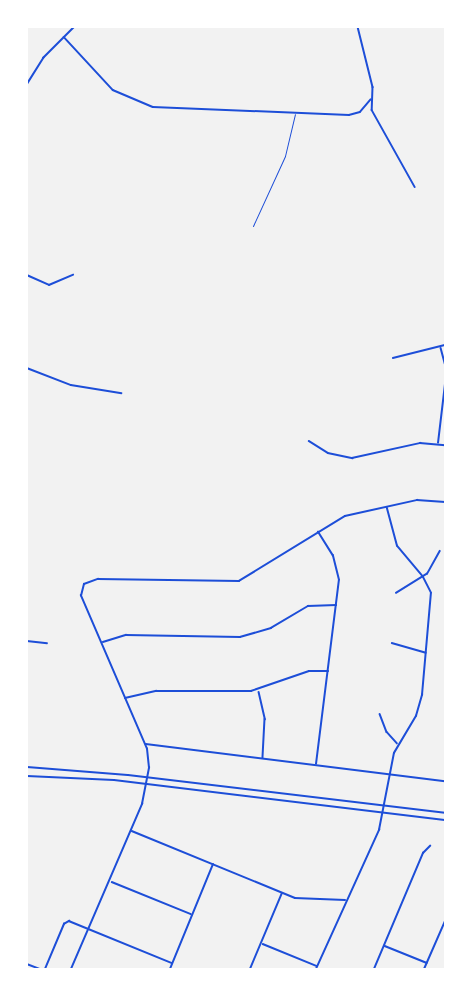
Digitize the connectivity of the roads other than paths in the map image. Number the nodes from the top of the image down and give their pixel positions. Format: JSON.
{"nodes":[{"id":1,"x":74,"y":27,"type":"edge"},
{"id":2,"x":358,"y":27,"type":"edge"},
{"id":3,"x":64,"y":37,"type":"junction"},
{"id":4,"x":27,"y":84,"type":"edge"},
{"id":5,"x":370,"y":100,"type":"junction"},
{"id":6,"x":295,"y":112,"type":"junction"},
{"id":7,"x":415,"y":187,"type":"dead end"},
{"id":8,"x":253,"y":226,"type":"dead end"},
{"id":9,"x":73,"y":274,"type":"dead end"},
{"id":10,"x":27,"y":275,"type":"edge"},
{"id":11,"x":445,"y":345,"type":"edge"},
{"id":12,"x":441,"y":348,"type":"junction"},
{"id":13,"x":393,"y":358,"type":"dead end"},
{"id":14,"x":445,"y":363,"type":"edge"},
{"id":15,"x":27,"y":368,"type":"edge"},
{"id":16,"x":445,"y":384,"type":"edge"},
{"id":17,"x":122,"y":393,"type":"dead end"},
{"id":18,"x":309,"y":441,"type":"dead end"},
{"id":19,"x":438,"y":444,"type":"junction"},
{"id":20,"x":445,"y":446,"type":"edge"},
{"id":21,"x":445,"y":502,"type":"edge"},
{"id":22,"x":387,"y":507,"type":"junction"},
{"id":23,"x":318,"y":532,"type":"junction"},
{"id":24,"x":440,"y":551,"type":"dead end"},
{"id":25,"x":423,"y":577,"type":"junction"},
{"id":26,"x":396,"y":593,"type":"dead end"},
{"id":27,"x":336,"y":605,"type":"junction"},
{"id":28,"x":27,"y":641,"type":"edge"},
{"id":29,"x":102,"y":642,"type":"junction"},
{"id":30,"x":47,"y":643,"type":"dead end"},
{"id":31,"x":392,"y":644,"type":"dead end"},
{"id":32,"x":427,"y":653,"type":"junction"},
{"id":33,"x":328,"y":670,"type":"junction"},
{"id":34,"x":258,"y":690,"type":"junction"},
{"id":35,"x":124,"y":698,"type":"junction"},
{"id":36,"x":380,"y":714,"type":"dead end"},
{"id":37,"x":398,"y":743,"type":"junction"},
{"id":38,"x":145,"y":744,"type":"junction"},
{"id":39,"x":263,"y":759,"type":"junction"},
{"id":40,"x":316,"y":765,"type":"junction"},
{"id":41,"x":27,"y":767,"type":"edge"},
{"id":42,"x":391,"y":774,"type":"junction"},
{"id":43,"x":27,"y":776,"type":"edge"},
{"id":44,"x":148,"y":777,"type":"junction"},
{"id":45,"x":445,"y":781,"type":"edge"},
{"id":46,"x":147,"y":783,"type":"junction"},
{"id":47,"x":386,"y":805,"type":"junction"},
{"id":48,"x":384,"y":812,"type":"junction"},
{"id":49,"x":445,"y":813,"type":"edge"},
{"id":50,"x":445,"y":820,"type":"edge"},
{"id":51,"x":132,"y":831,"type":"junction"},
{"id":52,"x":430,"y":846,"type":"dead end"},
{"id":53,"x":213,"y":864,"type":"junction"},
{"id":54,"x":111,"y":882,"type":"junction"},
{"id":55,"x":282,"y":893,"type":"junction"},
{"id":56,"x":345,"y":900,"type":"junction"},
{"id":57,"x":192,"y":915,"type":"junction"},
{"id":58,"x":445,"y":921,"type":"edge"},
{"id":59,"x":89,"y":929,"type":"junction"},
{"id":60,"x":261,"y":943,"type":"junction"},
{"id":61,"x":384,"y":945,"type":"junction"},
{"id":62,"x":172,"y":963,"type":"junction"},
{"id":63,"x":427,"y":963,"type":"junction"},
{"id":64,"x":27,"y":964,"type":"edge"},
{"id":65,"x":317,"y":968,"type":"edge"},
{"id":66,"x":40,"y":969,"type":"edge"},
{"id":67,"x":45,"y":969,"type":"edge"},
{"id":68,"x":71,"y":969,"type":"edge"},
{"id":69,"x":170,"y":969,"type":"edge"},
{"id":70,"x":250,"y":969,"type":"edge"},
{"id":71,"x":374,"y":969,"type":"edge"},
{"id":72,"x":424,"y":969,"type":"edge"}],
"edges":[{"from":1,"to":3,"type":"street"},
{"from":2,"to":5,"type":"street"},
{"from":3,"to":4,"type":"street"},
{"from":3,"to":6,"type":"street"},
{"from":5,"to":6,"type":"street"},
{"from":5,"to":7,"type":"street"},
{"from":6,"to":8,"type":"lane"},
{"from":9,"to":10,"type":"street"},
{"from":11,"to":12,"type":"street"},
{"from":12,"to":13,"type":"street"},
{"from":12,"to":14,"type":"street"},
{"from":15,"to":17,"type":"street"},
{"from":16,"to":19,"type":"street"},
{"from":18,"to":19,"type":"street"},
{"from":19,"to":20,"type":"street"},
{"from":21,"to":22,"type":"street"},
{"from":22,"to":23,"type":"street"},
{"from":22,"to":25,"type":"street"},
{"from":23,"to":27,"type":"street"},
{"from":23,"to":29,"type":"street"},
{"from":24,"to":25,"type":"street"},
{"from":25,"to":26,"type":"street"},
{"from":25,"to":32,"type":"street"},
{"from":27,"to":29,"type":"street"},
{"from":27,"to":33,"type":"street"},
{"from":28,"to":30,"type":"street"},
{"from":29,"to":35,"type":"street"},
{"from":31,"to":32,"type":"street"},
{"from":32,"to":37,"type":"street"},
{"from":33,"to":34,"type":"street"},
{"from":33,"to":40,"type":"street"},
{"from":34,"to":35,"type":"street"},
{"from":34,"to":39,"type":"street"},
{"from":35,"to":38,"type":"street"},
{"from":36,"to":37,"type":"street"},
{"from":37,"to":42,"type":"street"},
{"from":38,"to":39,"type":"street"},
{"from":38,"to":44,"type":"street"},
{"from":39,"to":40,"type":"street"},
{"from":40,"to":42,"type":"street"},
{"from":41,"to":44,"type":"main road"},
{"from":42,"to":45,"type":"street"},
{"from":42,"to":47,"type":"street"},
{"from":43,"to":46,"type":"main road"},
{"from":44,"to":46,"type":"street"},
{"from":44,"to":47,"type":"main road"},
{"from":46,"to":48,"type":"main road"},
{"from":46,"to":51,"type":"street"},
{"from":47,"to":48,"type":"street"},
{"from":47,"to":49,"type":"main road"},
{"from":48,"to":50,"type":"main road"},
{"from":48,"to":56,"type":"street"},
{"from":51,"to":53,"type":"street"},
{"from":51,"to":54,"type":"street"},
{"from":52,"to":61,"type":"street"},
{"from":53,"to":55,"type":"street"},
{"from":53,"to":57,"type":"street"},
{"from":54,"to":57,"type":"street"},
{"from":54,"to":59,"type":"street"},
{"from":55,"to":56,"type":"street"},
{"from":55,"to":60,"type":"street"},
{"from":56,"to":65,"type":"street"},
{"from":57,"to":62,"type":"street"},
{"from":58,"to":63,"type":"main road"},
{"from":59,"to":62,"type":"street"},
{"from":59,"to":67,"type":"street"},
{"from":59,"to":68,"type":"street"},
{"from":60,"to":65,"type":"street"},
{"from":60,"to":70,"type":"street"},
{"from":61,"to":63,"type":"street"},
{"from":61,"to":71,"type":"street"},
{"from":62,"to":69,"type":"street"},
{"from":63,"to":72,"type":"main road"},
{"from":64,"to":66,"type":"street"}]}
